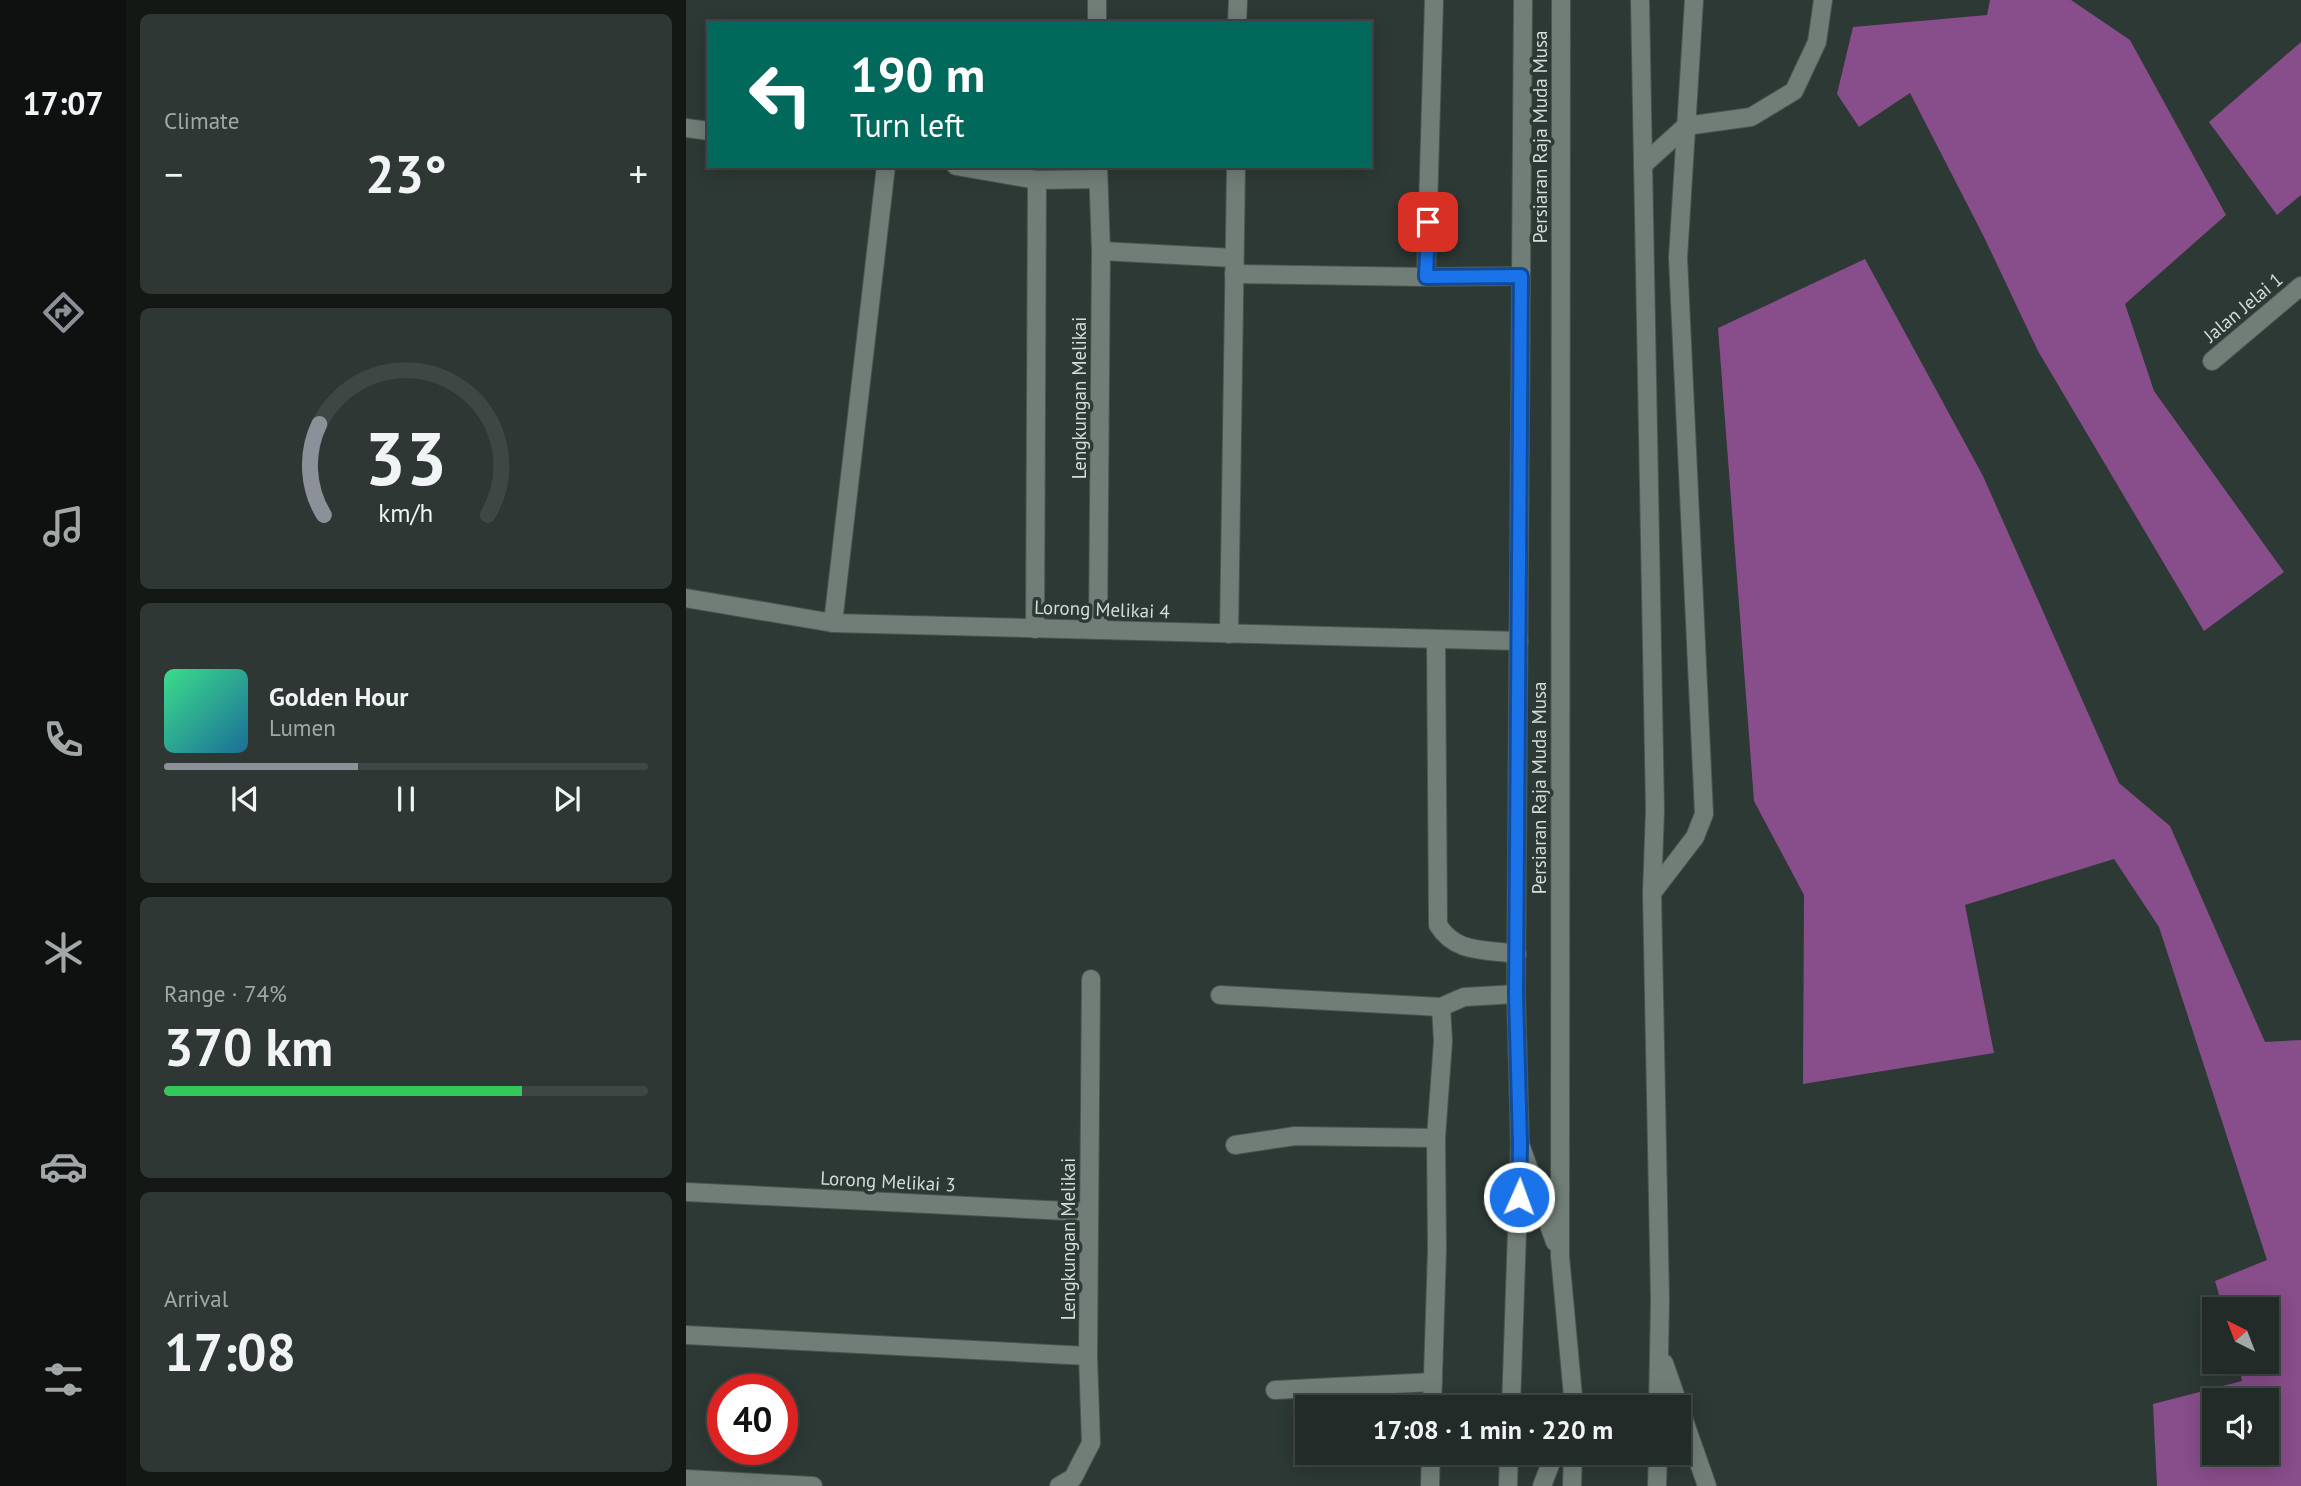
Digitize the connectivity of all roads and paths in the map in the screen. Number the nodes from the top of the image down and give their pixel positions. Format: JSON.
{"nodes":[{"id":1,"x":1097,"y":0,"type":"edge"},
{"id":2,"x":1238,"y":0,"type":"edge"},
{"id":3,"x":1434,"y":0,"type":"edge"},
{"id":4,"x":1523,"y":0,"type":"edge"},
{"id":5,"x":1561,"y":0,"type":"edge"},
{"id":6,"x":1640,"y":0,"type":"edge"},
{"id":7,"x":1694,"y":0,"type":"edge"},
{"id":8,"x":1823,"y":0,"type":"edge"},
{"id":9,"x":1097,"y":21,"type":"edge"},
{"id":10,"x":1237,"y":21,"type":"edge"},
{"id":11,"x":1686,"y":126,"type":"junction"},
{"id":12,"x":686,"y":128,"type":"edge"},
{"id":13,"x":707,"y":131,"type":"edge"},
{"id":14,"x":1643,"y":165,"type":"junction"},
{"id":15,"x":886,"y":168,"type":"edge"},
{"id":16,"x":968,"y":168,"type":"edge"},
{"id":17,"x":1236,"y":168,"type":"edge"},
{"id":18,"x":1098,"y":173,"type":"edge"},
{"id":19,"x":1037,"y":180,"type":"junction"},
{"id":20,"x":1101,"y":251,"type":"junction"},
{"id":21,"x":1234,"y":266,"type":"junction"},
{"id":22,"x":1521,"y":276,"type":"junction"},
{"id":23,"x":1426,"y":277,"type":"junction"},
{"id":24,"x":2301,"y":286,"type":"edge"},
{"id":25,"x":2212,"y":360,"type":"dead end"},
{"id":26,"x":686,"y":598,"type":"edge"},
{"id":27,"x":833,"y":623,"type":"junction"},
{"id":28,"x":1035,"y":629,"type":"junction"},
{"id":29,"x":1098,"y":630,"type":"junction"},
{"id":30,"x":1229,"y":634,"type":"junction"},
{"id":31,"x":1436,"y":639,"type":"junction"},
{"id":32,"x":1519,"y":641,"type":"junction"},
{"id":33,"x":1652,"y":893,"type":"junction"},
{"id":34,"x":1517,"y":954,"type":"junction"},
{"id":35,"x":1091,"y":979,"type":"dead end"},
{"id":36,"x":1516,"y":994,"type":"junction"},
{"id":37,"x":1220,"y":995,"type":"dead end"},
{"id":38,"x":1441,"y":1007,"type":"junction"},
{"id":39,"x":1436,"y":1138,"type":"junction"},
{"id":40,"x":1520,"y":1144,"type":"junction"},
{"id":41,"x":1235,"y":1145,"type":"dead end"},
{"id":42,"x":686,"y":1192,"type":"edge"},
{"id":43,"x":1088,"y":1212,"type":"junction"},
{"id":44,"x":1560,"y":1256,"type":"junction"},
{"id":45,"x":686,"y":1335,"type":"edge"},
{"id":46,"x":1659,"y":1350,"type":"junction"},
{"id":47,"x":1088,"y":1356,"type":"junction"},
{"id":48,"x":1433,"y":1382,"type":"junction"},
{"id":49,"x":1275,"y":1390,"type":"dead end"},
{"id":50,"x":1432,"y":1395,"type":"edge"},
{"id":51,"x":1511,"y":1395,"type":"edge"},
{"id":52,"x":1572,"y":1395,"type":"edge"},
{"id":53,"x":1658,"y":1395,"type":"edge"},
{"id":54,"x":1431,"y":1465,"type":"edge"},
{"id":55,"x":1509,"y":1465,"type":"edge"},
{"id":56,"x":1550,"y":1465,"type":"edge"},
{"id":57,"x":1573,"y":1465,"type":"edge"},
{"id":58,"x":1658,"y":1465,"type":"edge"},
{"id":59,"x":686,"y":1479,"type":"edge"},
{"id":60,"x":738,"y":1484,"type":"edge"},
{"id":61,"x":813,"y":1486,"type":"edge"},
{"id":62,"x":1059,"y":1486,"type":"edge"},
{"id":63,"x":1430,"y":1486,"type":"edge"},
{"id":64,"x":1508,"y":1486,"type":"edge"},
{"id":65,"x":1542,"y":1486,"type":"edge"},
{"id":66,"x":1572,"y":1486,"type":"edge"},
{"id":67,"x":1657,"y":1486,"type":"edge"},
{"id":68,"x":1707,"y":1486,"type":"edge"}],
"edges":[{"from":1,"to":9,"type":"street"},
{"from":2,"to":10,"type":"street"},
{"from":3,"to":23,"type":"street"},
{"from":4,"to":22,"type":"street"},
{"from":5,"to":44,"type":"street","name":"Persiaran Raja Muda Musa"},
{"from":6,"to":14,"type":"street"},
{"from":7,"to":11,"type":"street"},
{"from":8,"to":11,"type":"street"},
{"from":11,"to":14,"type":"street"},
{"from":11,"to":33,"type":"street"},
{"from":12,"to":13,"type":"street"},
{"from":14,"to":33,"type":"street"},
{"from":15,"to":27,"type":"street"},
{"from":16,"to":19,"type":"street"},
{"from":17,"to":21,"type":"street"},
{"from":18,"to":19,"type":"street"},
{"from":18,"to":20,"type":"street","name":"Lengkungan Melikai"},
{"from":19,"to":28,"type":"street"},
{"from":20,"to":21,"type":"street"},
{"from":20,"to":29,"type":"street","name":"Lengkungan Melikai"},
{"from":21,"to":23,"type":"street"},
{"from":21,"to":30,"type":"street"},
{"from":22,"to":23,"type":"street"},
{"from":22,"to":32,"type":"street"},
{"from":24,"to":25,"type":"street","name":"Jalan Jelai 1"},
{"from":26,"to":27,"type":"street","name":"Lorong Melikai 4"},
{"from":27,"to":28,"type":"street","name":"Lorong Melikai 4"},
{"from":28,"to":29,"type":"street","name":"Lorong Melikai 4"},
{"from":29,"to":30,"type":"street","name":"Lorong Melikai 4"},
{"from":30,"to":31,"type":"street","name":"Lorong Melikai 4"},
{"from":31,"to":32,"type":"street","name":"Lorong Melikai 4"},
{"from":31,"to":34,"type":"street"},
{"from":32,"to":34,"type":"street"},
{"from":33,"to":46,"type":"street"},
{"from":34,"to":36,"type":"street"},
{"from":35,"to":43,"type":"street","name":"Lengkungan Melikai"},
{"from":36,"to":38,"type":"street"},
{"from":36,"to":40,"type":"street"},
{"from":37,"to":38,"type":"street"},
{"from":38,"to":39,"type":"street"},
{"from":39,"to":41,"type":"street"},
{"from":39,"to":48,"type":"street"},
{"from":40,"to":44,"type":"street"},
{"from":40,"to":51,"type":"street"},
{"from":42,"to":43,"type":"street","name":"Lorong Melikai 3"},
{"from":43,"to":47,"type":"street","name":"Lengkungan Melikai"},
{"from":44,"to":52,"type":"street","name":"Persiaran Raja Muda Musa"},
{"from":45,"to":47,"type":"street"},
{"from":46,"to":53,"type":"street"},
{"from":46,"to":68,"type":"street"},
{"from":47,"to":62,"type":"street","name":"Lengkungan Melikai"},
{"from":48,"to":49,"type":"street"},
{"from":48,"to":50,"type":"street"},
{"from":54,"to":63,"type":"street"},
{"from":55,"to":64,"type":"street"},
{"from":56,"to":65,"type":"street"},
{"from":57,"to":66,"type":"street"},
{"from":58,"to":67,"type":"street"},
{"from":59,"to":60,"type":"street"},
{"from":60,"to":61,"type":"street"}]}
